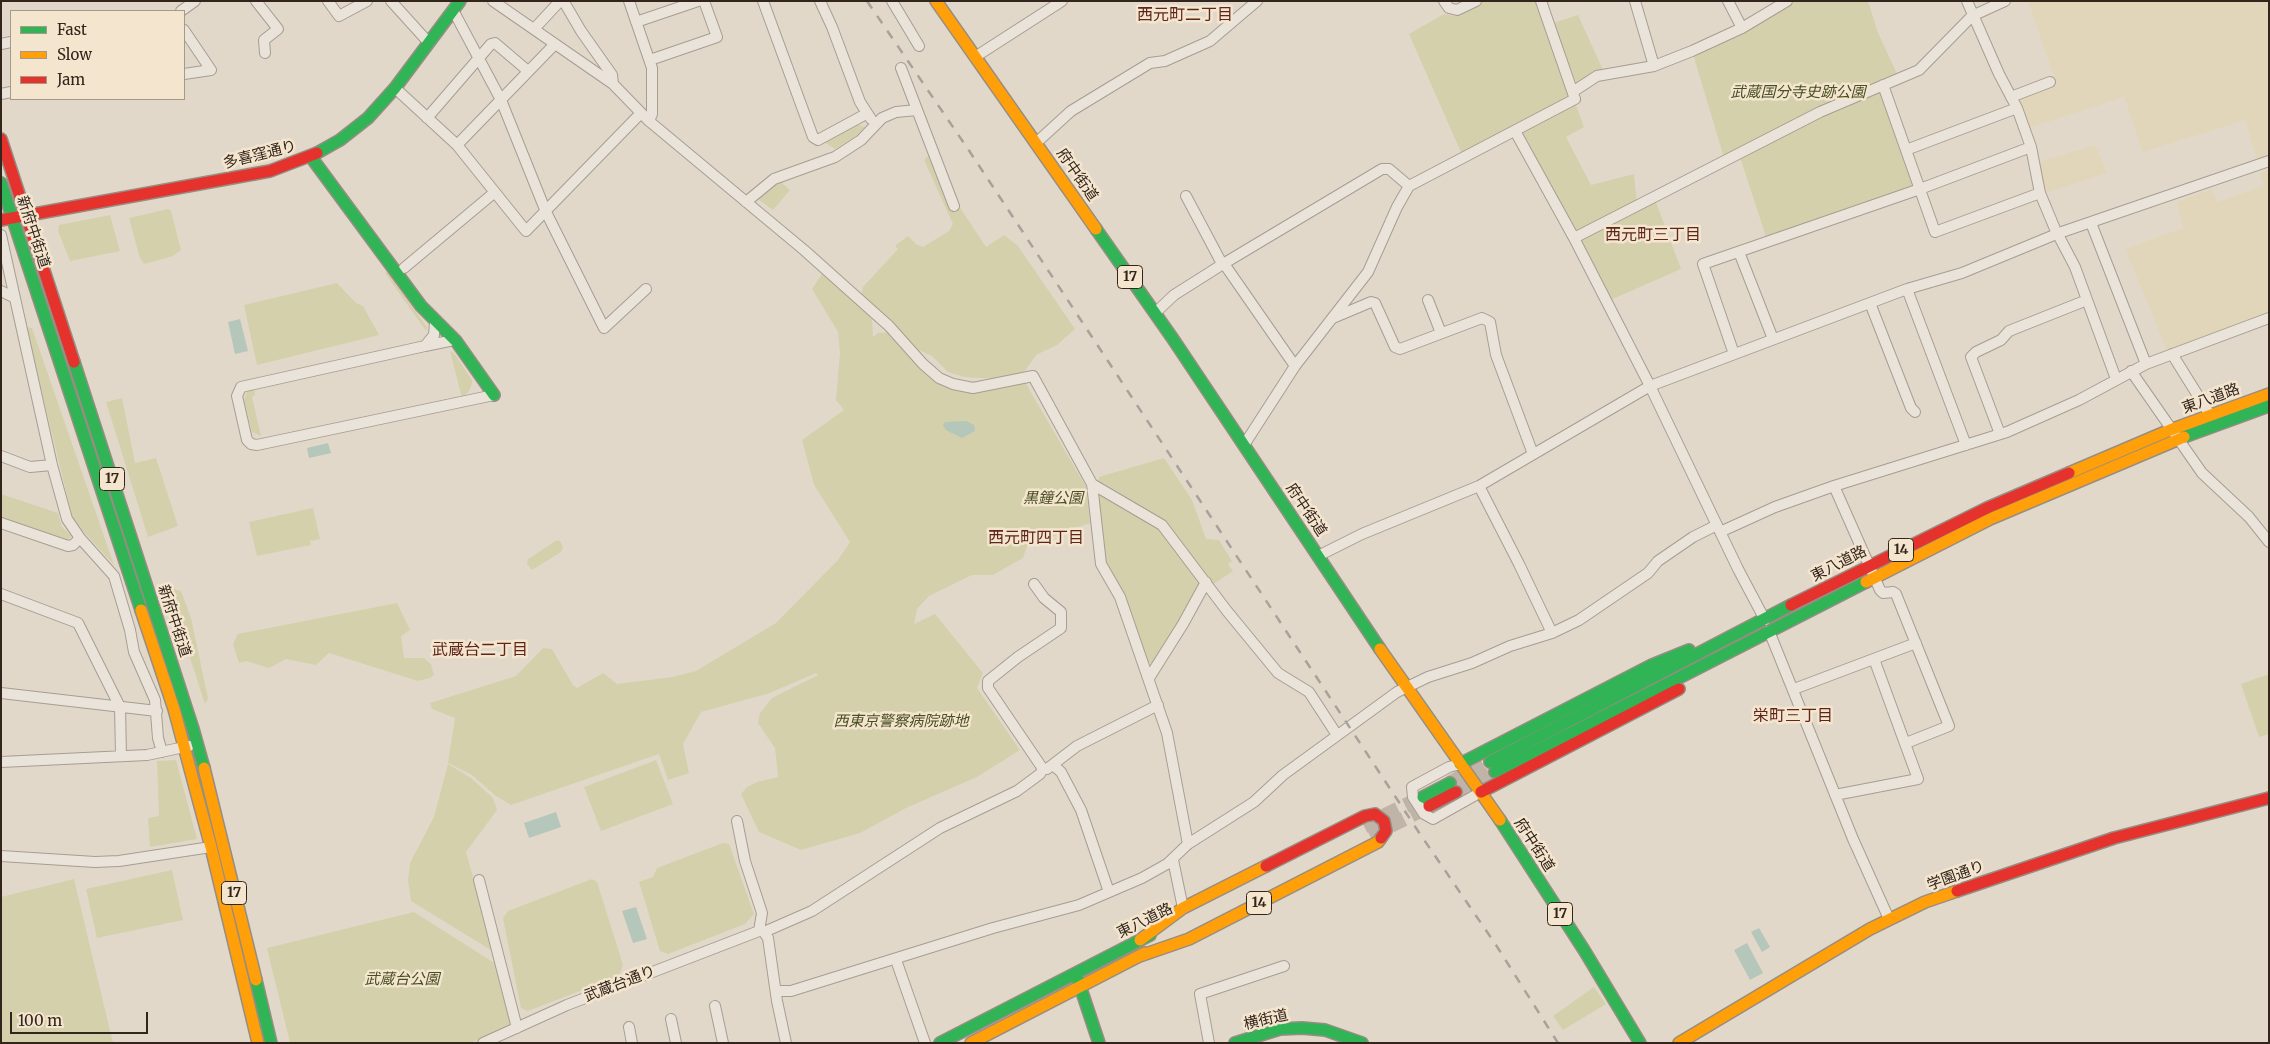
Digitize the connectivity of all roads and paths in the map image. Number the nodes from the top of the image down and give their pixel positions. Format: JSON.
{"nodes":[{"id":1,"x":195,"y":1,"type":"edge"},
{"id":2,"x":256,"y":1,"type":"edge"},
{"id":3,"x":328,"y":1,"type":"edge"},
{"id":4,"x":367,"y":1,"type":"edge"},
{"id":5,"x":392,"y":1,"type":"edge"},
{"id":6,"x":493,"y":1,"type":"edge"},
{"id":7,"x":561,"y":1,"type":"edge"},
{"id":8,"x":629,"y":1,"type":"edge"},
{"id":9,"x":698,"y":1,"type":"edge"},
{"id":10,"x":704,"y":1,"type":"edge"},
{"id":11,"x":763,"y":1,"type":"edge"},
{"id":12,"x":820,"y":1,"type":"edge"},
{"id":13,"x":892,"y":1,"type":"edge"},
{"id":14,"x":936,"y":1,"type":"edge"},
{"id":15,"x":1062,"y":1,"type":"edge"},
{"id":16,"x":1257,"y":1,"type":"edge"},
{"id":17,"x":1444,"y":1,"type":"edge"},
{"id":18,"x":1476,"y":1,"type":"edge"},
{"id":19,"x":1541,"y":1,"type":"edge"},
{"id":20,"x":1635,"y":1,"type":"edge"},
{"id":21,"x":1728,"y":1,"type":"edge"},
{"id":22,"x":1787,"y":1,"type":"edge"},
{"id":23,"x":1967,"y":1,"type":"edge"},
{"id":24,"x":2005,"y":1,"type":"edge"},
{"id":25,"x":457,"y":6,"type":"edge"},
{"id":26,"x":182,"y":10,"type":"edge"},
{"id":27,"x":1972,"y":16,"type":"junction"},
{"id":28,"x":636,"y":22,"type":"junction"},
{"id":29,"x":1742,"y":28,"type":"junction"},
{"id":30,"x":534,"y":29,"type":"junction"},
{"id":31,"x":185,"y":31,"type":"edge"},
{"id":32,"x":428,"y":43,"type":"junction"},
{"id":33,"x":554,"y":45,"type":"junction"},
{"id":34,"x":919,"y":46,"type":"dead end"},
{"id":35,"x":265,"y":53,"type":"dead end"},
{"id":36,"x":975,"y":57,"type":"junction"},
{"id":37,"x":478,"y":59,"type":"junction"},
{"id":38,"x":650,"y":60,"type":"junction"},
{"id":39,"x":1654,"y":66,"type":"junction"},
{"id":40,"x":901,"y":68,"type":"dead end"},
{"id":41,"x":528,"y":71,"type":"junction"},
{"id":42,"x":185,"y":74,"type":"edge"},
{"id":43,"x":2050,"y":82,"type":"dead end"},
{"id":44,"x":613,"y":84,"type":"junction"},
{"id":45,"x":1883,"y":86,"type":"junction"},
{"id":46,"x":395,"y":88,"type":"junction"},
{"id":47,"x":1574,"y":92,"type":"junction"},
{"id":48,"x":2011,"y":97,"type":"junction"},
{"id":49,"x":500,"y":100,"type":"junction"},
{"id":50,"x":2016,"y":108,"type":"junction"},
{"id":51,"x":917,"y":110,"type":"junction"},
{"id":52,"x":641,"y":113,"type":"junction"},
{"id":53,"x":866,"y":114,"type":"junction"},
{"id":54,"x":427,"y":118,"type":"junction"},
{"id":55,"x":650,"y":121,"type":"junction"},
{"id":56,"x":875,"y":123,"type":"junction"},
{"id":57,"x":1515,"y":131,"type":"junction"},
{"id":58,"x":1,"y":140,"type":"edge"},
{"id":59,"x":1036,"y":143,"type":"junction"},
{"id":60,"x":457,"y":145,"type":"junction"},
{"id":61,"x":2031,"y":147,"type":"junction"},
{"id":62,"x":1906,"y":150,"type":"junction"},
{"id":63,"x":311,"y":157,"type":"junction"},
{"id":64,"x":2269,"y":161,"type":"edge"},
{"id":65,"x":1,"y":183,"type":"edge"},
{"id":66,"x":1409,"y":186,"type":"junction"},
{"id":67,"x":1920,"y":189,"type":"junction"},
{"id":68,"x":495,"y":192,"type":"junction"},
{"id":69,"x":2040,"y":193,"type":"junction"},
{"id":70,"x":1186,"y":196,"type":"dead end"},
{"id":71,"x":746,"y":202,"type":"junction"},
{"id":72,"x":954,"y":206,"type":"dead end"},
{"id":73,"x":546,"y":212,"type":"junction"},
{"id":74,"x":26,"y":215,"type":"junction"},
{"id":75,"x":13,"y":218,"type":"junction"},
{"id":76,"x":1,"y":220,"type":"edge"},
{"id":77,"x":2091,"y":223,"type":"junction"},
{"id":78,"x":2059,"y":233,"type":"junction"},
{"id":79,"x":1,"y":235,"type":"edge"},
{"id":80,"x":1574,"y":238,"type":"junction"},
{"id":81,"x":1739,"y":252,"type":"junction"},
{"id":82,"x":1223,"y":264,"type":"junction"},
{"id":83,"x":404,"y":268,"type":"dead end"},
{"id":84,"x":646,"y":289,"type":"dead end"},
{"id":85,"x":1907,"y":289,"type":"junction"},
{"id":86,"x":1,"y":291,"type":"edge"},
{"id":87,"x":15,"y":298,"type":"junction"},
{"id":88,"x":1428,"y":300,"type":"dead end"},
{"id":89,"x":2087,"y":300,"type":"junction"},
{"id":90,"x":1870,"y":303,"type":"junction"},
{"id":91,"x":1155,"y":313,"type":"junction"},
{"id":92,"x":2269,"y":318,"type":"edge"},
{"id":93,"x":1332,"y":319,"type":"junction"},
{"id":94,"x":435,"y":322,"type":"junction"},
{"id":95,"x":1441,"y":333,"type":"junction"},
{"id":96,"x":1772,"y":338,"type":"junction"},
{"id":97,"x":454,"y":340,"type":"junction"},
{"id":98,"x":425,"y":346,"type":"junction"},
{"id":99,"x":1734,"y":354,"type":"junction"},
{"id":100,"x":2172,"y":354,"type":"junction"},
{"id":101,"x":2146,"y":364,"type":"junction"},
{"id":102,"x":1294,"y":366,"type":"junction"},
{"id":103,"x":2130,"y":371,"type":"junction"},
{"id":104,"x":66,"y":376,"type":"junction"},
{"id":105,"x":481,"y":376,"type":"junction"},
{"id":106,"x":2116,"y":379,"type":"junction"},
{"id":107,"x":1650,"y":386,"type":"junction"},
{"id":108,"x":494,"y":394,"type":"joint"},
{"id":109,"x":2269,"y":394,"type":"edge"},
{"id":110,"x":472,"y":399,"type":"junction"},
{"id":111,"x":2269,"y":406,"type":"edge"},
{"id":112,"x":1915,"y":412,"type":"dead end"},
{"id":113,"x":2210,"y":415,"type":"junction"},
{"id":114,"x":2170,"y":430,"type":"junction"},
{"id":115,"x":2000,"y":434,"type":"junction"},
{"id":116,"x":2177,"y":439,"type":"junction"},
{"id":117,"x":1244,"y":445,"type":"junction"},
{"id":118,"x":1966,"y":445,"type":"junction"},
{"id":119,"x":1533,"y":454,"type":"junction"},
{"id":120,"x":1,"y":456,"type":"edge"},
{"id":121,"x":52,"y":465,"type":"junction"},
{"id":122,"x":1092,"y":484,"type":"junction"},
{"id":123,"x":1479,"y":486,"type":"junction"},
{"id":124,"x":1834,"y":486,"type":"junction"},
{"id":125,"x":1,"y":523,"type":"edge"},
{"id":126,"x":1719,"y":529,"type":"junction"},
{"id":127,"x":80,"y":538,"type":"junction"},
{"id":128,"x":2269,"y":542,"type":"edge"},
{"id":129,"x":1318,"y":556,"type":"junction"},
{"id":130,"x":1869,"y":565,"type":"junction"},
{"id":131,"x":1874,"y":578,"type":"junction"},
{"id":132,"x":1206,"y":582,"type":"junction"},
{"id":133,"x":1034,"y":584,"type":"dead end"},
{"id":134,"x":1846,"y":592,"type":"junction"},
{"id":135,"x":1,"y":594,"type":"edge"},
{"id":136,"x":1790,"y":606,"type":"junction"},
{"id":137,"x":1765,"y":620,"type":"junction"},
{"id":138,"x":1769,"y":631,"type":"junction"},
{"id":139,"x":1552,"y":633,"type":"junction"},
{"id":140,"x":1746,"y":637,"type":"junction"},
{"id":141,"x":1916,"y":643,"type":"junction"},
{"id":142,"x":1874,"y":660,"type":"junction"},
{"id":143,"x":1149,"y":678,"type":"junction"},
{"id":144,"x":1407,"y":686,"type":"junction"},
{"id":145,"x":1794,"y":690,"type":"junction"},
{"id":146,"x":1,"y":692,"type":"edge"},
{"id":147,"x":1158,"y":705,"type":"junction"},
{"id":148,"x":120,"y":707,"type":"junction"},
{"id":149,"x":157,"y":711,"type":"junction"},
{"id":150,"x":1337,"y":735,"type":"junction"},
{"id":151,"x":197,"y":743,"type":"junction"},
{"id":152,"x":1906,"y":743,"type":"junction"},
{"id":153,"x":185,"y":747,"type":"junction"},
{"id":154,"x":162,"y":752,"type":"junction"},
{"id":155,"x":122,"y":756,"type":"junction"},
{"id":156,"x":1,"y":762,"type":"edge"},
{"id":157,"x":1460,"y":764,"type":"junction"},
{"id":158,"x":1048,"y":767,"type":"junction"},
{"id":159,"x":1493,"y":767,"type":"tunnel mouth"},
{"id":160,"x":1453,"y":788,"type":"tunnel mouth"},
{"id":161,"x":1481,"y":792,"type":"junction"},
{"id":162,"x":1835,"y":795,"type":"junction"},
{"id":163,"x":2269,"y":798,"type":"edge"},
{"id":164,"x":1426,"y":801,"type":"tunnel mouth"},
{"id":165,"x":737,"y":821,"type":"dead end"},
{"id":166,"x":1364,"y":826,"type":"tunnel mouth"},
{"id":167,"x":1370,"y":836,"type":"tunnel mouth"},
{"id":168,"x":1188,"y":844,"type":"junction"},
{"id":169,"x":212,"y":847,"type":"junction"},
{"id":170,"x":1,"y":856,"type":"edge"},
{"id":171,"x":1173,"y":860,"type":"junction"},
{"id":172,"x":479,"y":880,"type":"dead end"},
{"id":173,"x":1109,"y":892,"type":"junction"},
{"id":174,"x":1184,"y":908,"type":"junction"},
{"id":175,"x":1889,"y":919,"type":"junction"},
{"id":176,"x":762,"y":932,"type":"junction"},
{"id":177,"x":1140,"y":940,"type":"junction"},
{"id":178,"x":1137,"y":957,"type":"junction"},
{"id":179,"x":896,"y":960,"type":"junction"},
{"id":180,"x":1284,"y":966,"type":"dead end"},
{"id":181,"x":1075,"y":972,"type":"junction"},
{"id":182,"x":1080,"y":986,"type":"junction"},
{"id":183,"x":777,"y":991,"type":"junction"},
{"id":184,"x":715,"y":1006,"type":"dead end"},
{"id":185,"x":671,"y":1019,"type":"dead end"},
{"id":186,"x":629,"y":1027,"type":"dead end"},
{"id":187,"x":516,"y":1028,"type":"junction"},
{"id":188,"x":258,"y":1043,"type":"edge"},
{"id":189,"x":270,"y":1043,"type":"edge"},
{"id":190,"x":483,"y":1043,"type":"edge"},
{"id":191,"x":632,"y":1043,"type":"edge"},
{"id":192,"x":676,"y":1043,"type":"edge"},
{"id":193,"x":723,"y":1043,"type":"edge"},
{"id":194,"x":786,"y":1043,"type":"edge"},
{"id":195,"x":925,"y":1043,"type":"edge"},
{"id":196,"x":940,"y":1043,"type":"edge"},
{"id":197,"x":970,"y":1043,"type":"edge"},
{"id":198,"x":1099,"y":1043,"type":"edge"},
{"id":199,"x":1209,"y":1043,"type":"edge"},
{"id":200,"x":1235,"y":1043,"type":"edge"},
{"id":201,"x":1362,"y":1043,"type":"edge"},
{"id":202,"x":1640,"y":1043,"type":"edge"},
{"id":203,"x":1679,"y":1043,"type":"edge"}],
"edges":[{"from":1,"to":26,"type":"street"},
{"from":2,"to":35,"type":"street"},
{"from":3,"to":4,"type":"street"},
{"from":5,"to":32,"type":"street"},
{"from":6,"to":30,"type":"street"},
{"from":7,"to":30,"type":"street"},
{"from":7,"to":44,"type":"street"},
{"from":8,"to":28,"type":"street"},
{"from":9,"to":28,"type":"street"},
{"from":10,"to":38,"type":"street"},
{"from":11,"to":53,"type":"street"},
{"from":12,"to":53,"type":"street"},
{"from":13,"to":34,"type":"street"},
{"from":14,"to":36,"type":"main road","name":"府中街道","number":"17"},
{"from":15,"to":36,"type":"street"},
{"from":16,"to":59,"type":"street"},
{"from":17,"to":18,"type":"street"},
{"from":19,"to":47,"type":"street"},
{"from":20,"to":39,"type":"street"},
{"from":21,"to":29,"type":"street"},
{"from":22,"to":29,"type":"street"},
{"from":23,"to":27,"type":"street"},
{"from":24,"to":27,"type":"street"},
{"from":25,"to":32,"type":"main road","name":"多喜窪通り"},
{"from":25,"to":37,"type":"street"},
{"from":27,"to":45,"type":"street"},
{"from":27,"to":48,"type":"street"},
{"from":28,"to":38,"type":"street"},
{"from":29,"to":39,"type":"street"},
{"from":30,"to":33,"type":"street"},
{"from":31,"to":42,"type":"street"},
{"from":32,"to":46,"type":"main road","name":"多喜窪通り"},
{"from":33,"to":41,"type":"street"},
{"from":33,"to":44,"type":"street"},
{"from":36,"to":59,"type":"main road","name":"府中街道","number":"17"},
{"from":37,"to":41,"type":"street"},
{"from":37,"to":49,"type":"street"},
{"from":37,"to":54,"type":"street"},
{"from":38,"to":55,"type":"street"},
{"from":39,"to":47,"type":"street"},
{"from":40,"to":51,"type":"street"},
{"from":41,"to":49,"type":"street"},
{"from":43,"to":48,"type":"street"},
{"from":44,"to":52,"type":"street"},
{"from":45,"to":62,"type":"street"},
{"from":45,"to":80,"type":"street"},
{"from":46,"to":54,"type":"street"},
{"from":46,"to":63,"type":"main road","name":"多喜窪通り"},
{"from":47,"to":57,"type":"street"},
{"from":48,"to":50,"type":"street"},
{"from":49,"to":60,"type":"street"},
{"from":49,"to":73,"type":"street"},
{"from":50,"to":61,"type":"street"},
{"from":50,"to":62,"type":"street"},
{"from":51,"to":56,"type":"street"},
{"from":51,"to":72,"type":"street"},
{"from":52,"to":55,"type":"street"},
{"from":52,"to":73,"type":"street"},
{"from":53,"to":56,"type":"street"},
{"from":54,"to":60,"type":"street"},
{"from":55,"to":71,"type":"street"},
{"from":56,"to":71,"type":"street"},
{"from":57,"to":66,"type":"street"},
{"from":57,"to":80,"type":"street"},
{"from":58,"to":74,"type":"main road","name":"新府中街道","number":"17"},
{"from":59,"to":91,"type":"main road","name":"府中街道","number":"17"},
{"from":60,"to":68,"type":"street"},
{"from":61,"to":67,"type":"street"},
{"from":61,"to":69,"type":"street"},
{"from":62,"to":67,"type":"street"},
{"from":63,"to":74,"type":"main road","name":"多喜窪通り"},
{"from":63,"to":94,"type":"main road"},
{"from":64,"to":77,"type":"street"},
{"from":65,"to":75,"type":"main road","name":"新府中街道","number":"17"},
{"from":66,"to":82,"type":"street"},
{"from":66,"to":93,"type":"street"},
{"from":67,"to":69,"type":"street"},
{"from":67,"to":81,"type":"street"},
{"from":68,"to":73,"type":"street"},
{"from":68,"to":83,"type":"street"},
{"from":69,"to":78,"type":"street"},
{"from":70,"to":82,"type":"street"},
{"from":71,"to":122,"type":"street"},
{"from":73,"to":84,"type":"street"},
{"from":74,"to":75,"type":"main road","name":"多喜窪通り"},
{"from":74,"to":104,"type":"main road","name":"新府中街道","number":"17"},
{"from":74,"to":151,"type":"main road","name":"新府中街道","number":"17"},
{"from":75,"to":76,"type":"main road","name":"多喜窪通り"},
{"from":75,"to":104,"type":"main road","name":"新府中街道","number":"17"},
{"from":77,"to":78,"type":"street"},
{"from":77,"to":101,"type":"street"},
{"from":78,"to":85,"type":"street"},
{"from":78,"to":89,"type":"street"},
{"from":79,"to":87,"type":"street"},
{"from":80,"to":107,"type":"street"},
{"from":81,"to":96,"type":"street"},
{"from":81,"to":99,"type":"street"},
{"from":82,"to":91,"type":"street"},
{"from":82,"to":102,"type":"street"},
{"from":85,"to":90,"type":"street"},
{"from":85,"to":118,"type":"street"},
{"from":86,"to":87,"type":"street"},
{"from":87,"to":121,"type":"street"},
{"from":88,"to":95,"type":"street"},
{"from":89,"to":106,"type":"street"},
{"from":89,"to":115,"type":"street"},
{"from":90,"to":96,"type":"street"},
{"from":90,"to":112,"type":"street"},
{"from":91,"to":117,"type":"main road","name":"府中街道","number":"17"},
{"from":92,"to":100,"type":"street"},
{"from":93,"to":95,"type":"street"},
{"from":93,"to":102,"type":"street"},
{"from":94,"to":97,"type":"main road"},
{"from":94,"to":98,"type":"street"},
{"from":95,"to":119,"type":"street"},
{"from":96,"to":99,"type":"street"},
{"from":97,"to":98,"type":"street"},
{"from":97,"to":105,"type":"main road"},
{"from":98,"to":110,"type":"street"},
{"from":99,"to":107,"type":"street"},
{"from":100,"to":101,"type":"street"},
{"from":100,"to":113,"type":"street"},
{"from":101,"to":103,"type":"street"},
{"from":102,"to":117,"type":"street"},
{"from":103,"to":106,"type":"street"},
{"from":103,"to":114,"type":"street"},
{"from":104,"to":153,"type":"main road","name":"新府中街道","number":"17"},
{"from":105,"to":108,"type":"main road"},
{"from":105,"to":110,"type":"street"},
{"from":106,"to":115,"type":"street"},
{"from":107,"to":119,"type":"street"},
{"from":107,"to":126,"type":"street"},
{"from":108,"to":110,"type":"street"},
{"from":109,"to":113,"type":"main road","name":"東八道路","number":"14"},
{"from":111,"to":116,"type":"main road","name":"東八道路","number":"14"},
{"from":113,"to":114,"type":"main road","name":"東八道路","number":"14"},
{"from":114,"to":116,"type":"street"},
{"from":114,"to":130,"type":"main road","name":"東八道路","number":"14"},
{"from":115,"to":118,"type":"street"},
{"from":116,"to":128,"type":"street"},
{"from":116,"to":131,"type":"main road","name":"東八道路","number":"14"},
{"from":117,"to":129,"type":"main road","name":"府中街道","number":"17"},
{"from":118,"to":124,"type":"street"},
{"from":119,"to":123,"type":"street"},
{"from":120,"to":121,"type":"street"},
{"from":121,"to":127,"type":"street"},
{"from":122,"to":132,"type":"street"},
{"from":122,"to":143,"type":"street"},
{"from":123,"to":129,"type":"street"},
{"from":123,"to":139,"type":"street"},
{"from":124,"to":126,"type":"street"},
{"from":124,"to":130,"type":"street"},
{"from":125,"to":127,"type":"street"},
{"from":126,"to":137,"type":"street"},
{"from":126,"to":139,"type":"street"},
{"from":127,"to":149,"type":"street"},
{"from":129,"to":144,"type":"main road","name":"府中街道","number":"17"},
{"from":130,"to":131,"type":"street"},
{"from":130,"to":136,"type":"main road","name":"東八道路","number":"14"},
{"from":131,"to":134,"type":"main road","name":"東八道路","number":"14"},
{"from":131,"to":141,"type":"street"},
{"from":132,"to":143,"type":"street"},
{"from":132,"to":150,"type":"street"},
{"from":133,"to":158,"type":"street"},
{"from":134,"to":136,"type":"main road"},
{"from":134,"to":138,"type":"main road","name":"東八道路","number":"14"},
{"from":135,"to":148,"type":"street"},
{"from":136,"to":137,"type":"main road","name":"東八道路","number":"14"},
{"from":137,"to":140,"type":"main road","name":"東八道路","number":"14"},
{"from":138,"to":140,"type":"main road","name":"東八道路","number":"14"},
{"from":138,"to":145,"type":"street"},
{"from":139,"to":144,"type":"street"},
{"from":140,"to":157,"type":"main road","number":"14"},
{"from":140,"to":159,"type":"main road","name":"東八道路","number":"14"},
{"from":140,"to":161,"type":"main road","number":"14"},
{"from":141,"to":142,"type":"street"},
{"from":141,"to":152,"type":"street"},
{"from":142,"to":145,"type":"street"},
{"from":142,"to":152,"type":"street"},
{"from":143,"to":147,"type":"street"},
{"from":144,"to":150,"type":"street"},
{"from":144,"to":157,"type":"main road","name":"府中街道","number":"17"},
{"from":145,"to":162,"type":"street"},
{"from":146,"to":148,"type":"street"},
{"from":147,"to":158,"type":"street","name":"武蔵台通り"},
{"from":147,"to":168,"type":"street"},
{"from":148,"to":149,"type":"street"},
{"from":148,"to":155,"type":"street"},
{"from":149,"to":154,"type":"street"},
{"from":150,"to":168,"type":"street"},
{"from":151,"to":153,"type":"street"},
{"from":151,"to":189,"type":"main road","name":"新府中街道","number":"17"},
{"from":152,"to":162,"type":"street"},
{"from":153,"to":154,"type":"street"},
{"from":153,"to":169,"type":"main road","name":"新府中街道","number":"17"},
{"from":154,"to":155,"type":"street"},
{"from":155,"to":156,"type":"street"},
{"from":157,"to":161,"type":"main road","name":"府中街道","number":"17"},
{"from":157,"to":161,"type":"street"},
{"from":158,"to":173,"type":"street"},
{"from":158,"to":176,"type":"street","name":"武蔵台通り"},
{"from":160,"to":164,"type":"main road"},
{"from":161,"to":202,"type":"main road","name":"府中街道","number":"17"},
{"from":162,"to":175,"type":"street"},
{"from":163,"to":175,"type":"main road","name":"学園通り"},
{"from":165,"to":176,"type":"street"},
{"from":166,"to":177,"type":"main road","name":"東八道路","number":"14"},
{"from":167,"to":178,"type":"main road","name":"東八道路","number":"14"},
{"from":168,"to":171,"type":"street"},
{"from":169,"to":170,"type":"street"},
{"from":169,"to":188,"type":"main road","name":"新府中街道","number":"17"},
{"from":171,"to":173,"type":"street"},
{"from":171,"to":174,"type":"street"},
{"from":172,"to":187,"type":"street"},
{"from":173,"to":179,"type":"street"},
{"from":174,"to":177,"type":"main road","number":"14"},
{"from":174,"to":178,"type":"main road","number":"14"},
{"from":175,"to":203,"type":"main road","name":"学園通り"},
{"from":176,"to":183,"type":"street"},
{"from":176,"to":187,"type":"street","name":"武蔵台通り"},
{"from":177,"to":181,"type":"main road","name":"東八道路","number":"14"},
{"from":178,"to":182,"type":"main road","name":"東八道路","number":"14"},
{"from":179,"to":183,"type":"street"},
{"from":179,"to":195,"type":"street"},
{"from":180,"to":199,"type":"street"},
{"from":181,"to":182,"type":"main road"},
{"from":181,"to":196,"type":"main road","name":"東八道路","number":"14"},
{"from":182,"to":197,"type":"main road","name":"東八道路","number":"14"},
{"from":182,"to":198,"type":"main road"},
{"from":183,"to":194,"type":"street"},
{"from":184,"to":193,"type":"street"},
{"from":185,"to":192,"type":"street"},
{"from":186,"to":191,"type":"street"},
{"from":187,"to":190,"type":"street","name":"武蔵台通り"},
{"from":200,"to":201,"type":"main road","name":"横街道"}]}
